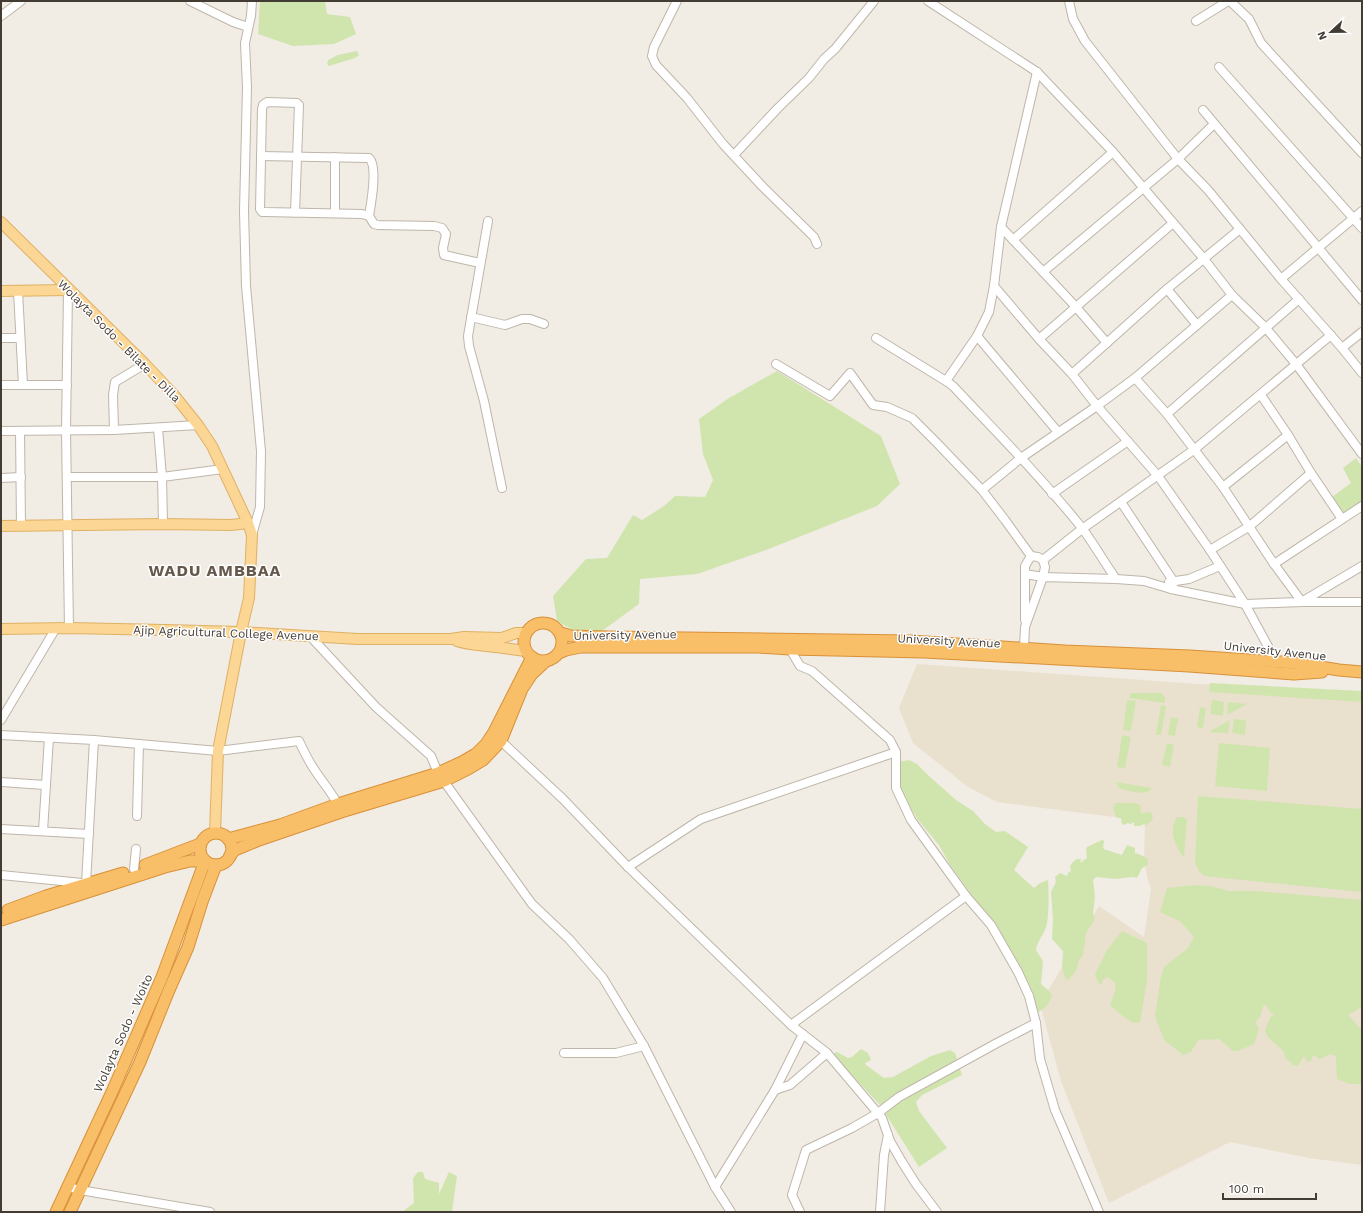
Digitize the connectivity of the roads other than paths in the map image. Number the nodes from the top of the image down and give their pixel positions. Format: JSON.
{"nodes":[{"id":1,"x":21,"y":1,"type":"edge"},
{"id":2,"x":190,"y":1,"type":"edge"},
{"id":3,"x":252,"y":1,"type":"edge"},
{"id":4,"x":677,"y":1,"type":"edge"},
{"id":5,"x":874,"y":1,"type":"edge"},
{"id":6,"x":928,"y":1,"type":"edge"},
{"id":7,"x":1069,"y":1,"type":"edge"},
{"id":8,"x":1229,"y":1,"type":"edge"},
{"id":9,"x":1,"y":16,"type":"edge"},
{"id":10,"x":1196,"y":21,"type":"dead end"},
{"id":11,"x":248,"y":27,"type":"junction"},
{"id":12,"x":1219,"y":67,"type":"dead end"},
{"id":13,"x":1037,"y":72,"type":"junction"},
{"id":14,"x":1203,"y":110,"type":"dead end"},
{"id":15,"x":1214,"y":124,"type":"junction"},
{"id":16,"x":1113,"y":152,"type":"junction"},
{"id":17,"x":1362,"y":153,"type":"edge"},
{"id":18,"x":734,"y":155,"type":"junction"},
{"id":19,"x":261,"y":156,"type":"junction"},
{"id":20,"x":297,"y":157,"type":"junction"},
{"id":21,"x":335,"y":157,"type":"junction"},
{"id":22,"x":1178,"y":159,"type":"junction"},
{"id":23,"x":1144,"y":188,"type":"junction"},
{"id":24,"x":1362,"y":212,"type":"edge"},
{"id":25,"x":295,"y":213,"type":"junction"},
{"id":26,"x":335,"y":213,"type":"junction"},
{"id":27,"x":369,"y":216,"type":"junction"},
{"id":28,"x":1354,"y":218,"type":"junction"},
{"id":29,"x":488,"y":221,"type":"dead end"},
{"id":30,"x":1,"y":222,"type":"edge"},
{"id":31,"x":1173,"y":223,"type":"junction"},
{"id":32,"x":1001,"y":227,"type":"junction"},
{"id":33,"x":1362,"y":228,"type":"edge"},
{"id":34,"x":1240,"y":229,"type":"junction"},
{"id":35,"x":1014,"y":240,"type":"junction"},
{"id":36,"x":817,"y":244,"type":"dead end"},
{"id":37,"x":1319,"y":247,"type":"junction"},
{"id":38,"x":1204,"y":259,"type":"junction"},
{"id":39,"x":480,"y":263,"type":"junction"},
{"id":40,"x":1043,"y":272,"type":"junction"},
{"id":41,"x":1281,"y":279,"type":"junction"},
{"id":42,"x":994,"y":286,"type":"junction"},
{"id":43,"x":1166,"y":289,"type":"junction"},
{"id":44,"x":68,"y":290,"type":"junction"},
{"id":45,"x":1,"y":291,"type":"edge"},
{"id":46,"x":18,"y":291,"type":"junction"},
{"id":47,"x":1232,"y":295,"type":"junction"},
{"id":48,"x":1299,"y":299,"type":"junction"},
{"id":49,"x":1362,"y":300,"type":"edge"},
{"id":50,"x":1076,"y":307,"type":"junction"},
{"id":51,"x":471,"y":317,"type":"junction"},
{"id":52,"x":544,"y":324,"type":"dead end"},
{"id":53,"x":1197,"y":325,"type":"junction"},
{"id":54,"x":1265,"y":327,"type":"junction"},
{"id":55,"x":1362,"y":332,"type":"edge"},
{"id":56,"x":1331,"y":335,"type":"junction"},
{"id":57,"x":977,"y":336,"type":"junction"},
{"id":58,"x":1,"y":338,"type":"edge"},
{"id":59,"x":20,"y":338,"type":"junction"},
{"id":60,"x":876,"y":338,"type":"dead end"},
{"id":61,"x":1039,"y":339,"type":"junction"},
{"id":62,"x":1107,"y":343,"type":"junction"},
{"id":63,"x":1342,"y":348,"type":"junction"},
{"id":64,"x":146,"y":364,"type":"junction"},
{"id":65,"x":776,"y":364,"type":"dead end"},
{"id":66,"x":1296,"y":364,"type":"junction"},
{"id":67,"x":1362,"y":373,"type":"edge"},
{"id":68,"x":1072,"y":374,"type":"junction"},
{"id":69,"x":1135,"y":378,"type":"junction"},
{"id":70,"x":946,"y":380,"type":"junction"},
{"id":71,"x":1,"y":385,"type":"edge"},
{"id":72,"x":23,"y":385,"type":"junction"},
{"id":73,"x":67,"y":386,"type":"junction"},
{"id":74,"x":1261,"y":395,"type":"junction"},
{"id":75,"x":1097,"y":406,"type":"junction"},
{"id":76,"x":1167,"y":414,"type":"junction"},
{"id":77,"x":198,"y":425,"type":"junction"},
{"id":78,"x":158,"y":428,"type":"junction"},
{"id":79,"x":20,"y":430,"type":"junction"},
{"id":80,"x":114,"y":430,"type":"junction"},
{"id":81,"x":1,"y":431,"type":"edge"},
{"id":82,"x":66,"y":431,"type":"junction"},
{"id":83,"x":1058,"y":432,"type":"junction"},
{"id":84,"x":1288,"y":434,"type":"junction"},
{"id":85,"x":1128,"y":441,"type":"junction"},
{"id":86,"x":1195,"y":449,"type":"junction"},
{"id":87,"x":1362,"y":454,"type":"edge"},
{"id":88,"x":1021,"y":458,"type":"junction"},
{"id":89,"x":223,"y":469,"type":"junction"},
{"id":90,"x":1311,"y":473,"type":"junction"},
{"id":91,"x":1158,"y":476,"type":"junction"},
{"id":92,"x":68,"y":477,"type":"junction"},
{"id":93,"x":162,"y":477,"type":"junction"},
{"id":94,"x":1,"y":478,"type":"edge"},
{"id":95,"x":21,"y":478,"type":"junction"},
{"id":96,"x":1224,"y":487,"type":"junction"},
{"id":97,"x":502,"y":488,"type":"dead end"},
{"id":98,"x":982,"y":490,"type":"junction"},
{"id":99,"x":1052,"y":494,"type":"junction"},
{"id":100,"x":1121,"y":502,"type":"junction"},
{"id":101,"x":1362,"y":506,"type":"edge"},
{"id":102,"x":1342,"y":519,"type":"junction"},
{"id":103,"x":248,"y":523,"type":"junction"},
{"id":104,"x":162,"y":524,"type":"junction"},
{"id":105,"x":1,"y":526,"type":"edge"},
{"id":106,"x":21,"y":526,"type":"junction"},
{"id":107,"x":68,"y":526,"type":"junction"},
{"id":108,"x":1250,"y":526,"type":"junction"},
{"id":109,"x":1082,"y":529,"type":"junction"},
{"id":110,"x":252,"y":535,"type":"junction"},
{"id":111,"x":1210,"y":550,"type":"junction"},
{"id":112,"x":1031,"y":556,"type":"junction"},
{"id":113,"x":1043,"y":560,"type":"junction"},
{"id":114,"x":1274,"y":564,"type":"junction"},
{"id":115,"x":1220,"y":566,"type":"junction"},
{"id":116,"x":1362,"y":566,"type":"edge"},
{"id":117,"x":1025,"y":574,"type":"junction"},
{"id":118,"x":1043,"y":577,"type":"junction"},
{"id":119,"x":1116,"y":579,"type":"junction"},
{"id":120,"x":1173,"y":586,"type":"junction"},
{"id":121,"x":1302,"y":602,"type":"junction"},
{"id":122,"x":1362,"y":602,"type":"edge"},
{"id":123,"x":1245,"y":604,"type":"junction"},
{"id":124,"x":1025,"y":627,"type":"junction"},
{"id":125,"x":56,"y":628,"type":"junction"},
{"id":126,"x":69,"y":628,"type":"junction"},
{"id":127,"x":1,"y":629,"type":"edge"},
{"id":128,"x":241,"y":632,"type":"junction"},
{"id":129,"x":561,"y":633,"type":"junction"},
{"id":130,"x":526,"y":634,"type":"junction"},
{"id":131,"x":310,"y":636,"type":"junction"},
{"id":132,"x":451,"y":639,"type":"junction"},
{"id":133,"x":790,"y":645,"type":"junction"},
{"id":134,"x":1024,"y":648,"type":"junction"},
{"id":135,"x":559,"y":653,"type":"junction"},
{"id":136,"x":529,"y":654,"type":"junction"},
{"id":137,"x":546,"y":661,"type":"junction"},
{"id":138,"x":1189,"y":661,"type":"junction"},
{"id":139,"x":1277,"y":663,"type":"junction"},
{"id":140,"x":1339,"y":670,"type":"junction"},
{"id":141,"x":1362,"y":672,"type":"edge"},
{"id":142,"x":1,"y":720,"type":"edge"},
{"id":143,"x":1,"y":735,"type":"edge"},
{"id":144,"x":49,"y":738,"type":"junction"},
{"id":145,"x":94,"y":740,"type":"junction"},
{"id":146,"x":501,"y":740,"type":"junction"},
{"id":147,"x":140,"y":744,"type":"junction"},
{"id":148,"x":218,"y":751,"type":"junction"},
{"id":149,"x":896,"y":752,"type":"junction"},
{"id":150,"x":441,"y":777,"type":"junction"},
{"id":151,"x":1,"y":782,"type":"edge"},
{"id":152,"x":45,"y":785,"type":"junction"},
{"id":153,"x":339,"y":808,"type":"junction"},
{"id":154,"x":137,"y":816,"type":"dead end"},
{"id":155,"x":1,"y":830,"type":"edge"},
{"id":156,"x":42,"y":831,"type":"junction"},
{"id":157,"x":214,"y":833,"type":"junction"},
{"id":158,"x":89,"y":834,"type":"junction"},
{"id":159,"x":228,"y":839,"type":"junction"},
{"id":160,"x":200,"y":844,"type":"junction"},
{"id":161,"x":136,"y":849,"type":"dead end"},
{"id":162,"x":230,"y":855,"type":"junction"},
{"id":163,"x":205,"y":861,"type":"junction"},
{"id":164,"x":216,"y":865,"type":"junction"},
{"id":165,"x":628,"y":867,"type":"junction"},
{"id":166,"x":134,"y":869,"type":"junction"},
{"id":167,"x":1,"y":875,"type":"edge"},
{"id":168,"x":87,"y":888,"type":"junction"},
{"id":169,"x":966,"y":896,"type":"junction"},
{"id":170,"x":1,"y":912,"type":"edge"},
{"id":171,"x":1,"y":920,"type":"edge"},
{"id":172,"x":1036,"y":1023,"type":"junction"},
{"id":173,"x":791,"y":1025,"type":"junction"},
{"id":174,"x":803,"y":1034,"type":"junction"},
{"id":175,"x":644,"y":1046,"type":"junction"},
{"id":176,"x":564,"y":1053,"type":"dead end"},
{"id":177,"x":827,"y":1053,"type":"junction"},
{"id":178,"x":775,"y":1090,"type":"junction"},
{"id":179,"x":878,"y":1113,"type":"junction"},
{"id":180,"x":888,"y":1135,"type":"junction"},
{"id":181,"x":68,"y":1186,"type":"junction"},
{"id":182,"x":715,"y":1187,"type":"junction"},
{"id":183,"x":80,"y":1190,"type":"junction"},
{"id":184,"x":183,"y":1210,"type":"edge"},
{"id":185,"x":56,"y":1212,"type":"edge"},
{"id":186,"x":70,"y":1212,"type":"edge"},
{"id":187,"x":210,"y":1212,"type":"edge"},
{"id":188,"x":731,"y":1212,"type":"edge"},
{"id":189,"x":800,"y":1212,"type":"edge"},
{"id":190,"x":880,"y":1212,"type":"edge"},
{"id":191,"x":936,"y":1212,"type":"edge"},
{"id":192,"x":1099,"y":1212,"type":"edge"}],
"edges":[{"from":1,"to":9,"type":"street"},
{"from":2,"to":11,"type":"street"},
{"from":3,"to":11,"type":"street"},
{"from":4,"to":18,"type":"street"},
{"from":5,"to":18,"type":"street"},
{"from":6,"to":13,"type":"street"},
{"from":7,"to":22,"type":"street"},
{"from":8,"to":10,"type":"street"},
{"from":8,"to":17,"type":"street"},
{"from":11,"to":110,"type":"street"},
{"from":12,"to":28,"type":"street"},
{"from":13,"to":16,"type":"street"},
{"from":13,"to":32,"type":"street"},
{"from":14,"to":15,"type":"street"},
{"from":15,"to":22,"type":"street"},
{"from":15,"to":37,"type":"street"},
{"from":16,"to":23,"type":"street"},
{"from":16,"to":35,"type":"street"},
{"from":18,"to":36,"type":"street"},
{"from":19,"to":20,"type":"street"},
{"from":19,"to":20,"type":"street"},
{"from":19,"to":25,"type":"street"},
{"from":20,"to":21,"type":"street"},
{"from":20,"to":25,"type":"street"},
{"from":21,"to":26,"type":"street"},
{"from":21,"to":27,"type":"street"},
{"from":22,"to":23,"type":"street"},
{"from":22,"to":34,"type":"street"},
{"from":23,"to":31,"type":"street"},
{"from":23,"to":40,"type":"street"},
{"from":24,"to":28,"type":"street"},
{"from":25,"to":26,"type":"street"},
{"from":26,"to":27,"type":"street"},
{"from":27,"to":39,"type":"street"},
{"from":28,"to":33,"type":"street"},
{"from":28,"to":37,"type":"street"},
{"from":29,"to":39,"type":"street"},
{"from":30,"to":44,"type":"main road","name":"Wolayta Sodo - Bilate - Dilla"},
{"from":31,"to":38,"type":"street"},
{"from":31,"to":50,"type":"street"},
{"from":32,"to":35,"type":"street"},
{"from":32,"to":42,"type":"street"},
{"from":34,"to":38,"type":"street"},
{"from":34,"to":41,"type":"street"},
{"from":35,"to":40,"type":"street"},
{"from":37,"to":41,"type":"street"},
{"from":37,"to":49,"type":"street"},
{"from":38,"to":43,"type":"street"},
{"from":38,"to":47,"type":"street"},
{"from":39,"to":51,"type":"street"},
{"from":40,"to":50,"type":"street"},
{"from":41,"to":48,"type":"street"},
{"from":42,"to":57,"type":"street"},
{"from":42,"to":61,"type":"street"},
{"from":43,"to":53,"type":"street"},
{"from":43,"to":62,"type":"street"},
{"from":44,"to":46,"type":"main road"},
{"from":44,"to":64,"type":"main road","name":"Wolayta Sodo - Bilate - Dilla"},
{"from":44,"to":73,"type":"street"},
{"from":45,"to":46,"type":"main road"},
{"from":46,"to":59,"type":"street"},
{"from":47,"to":53,"type":"street"},
{"from":47,"to":54,"type":"street"},
{"from":48,"to":54,"type":"street"},
{"from":48,"to":56,"type":"street"},
{"from":50,"to":61,"type":"street"},
{"from":50,"to":62,"type":"street"},
{"from":51,"to":52,"type":"street"},
{"from":51,"to":97,"type":"street"},
{"from":53,"to":69,"type":"street"},
{"from":54,"to":66,"type":"street"},
{"from":54,"to":76,"type":"street"},
{"from":55,"to":63,"type":"street"},
{"from":56,"to":63,"type":"street"},
{"from":56,"to":66,"type":"street"},
{"from":57,"to":70,"type":"street"},
{"from":57,"to":83,"type":"street"},
{"from":58,"to":59,"type":"street"},
{"from":59,"to":72,"type":"street"},
{"from":60,"to":70,"type":"street"},
{"from":61,"to":68,"type":"street"},
{"from":62,"to":68,"type":"street"},
{"from":63,"to":67,"type":"street"},
{"from":64,"to":77,"type":"main road","name":"Wolayta Sodo - Bilate - Dilla"},
{"from":64,"to":80,"type":"street"},
{"from":65,"to":98,"type":"street"},
{"from":66,"to":74,"type":"street"},
{"from":66,"to":87,"type":"street"},
{"from":68,"to":75,"type":"street"},
{"from":69,"to":75,"type":"street"},
{"from":69,"to":76,"type":"street"},
{"from":70,"to":88,"type":"street"},
{"from":71,"to":72,"type":"street"},
{"from":72,"to":73,"type":"street"},
{"from":73,"to":82,"type":"street"},
{"from":74,"to":84,"type":"street"},
{"from":74,"to":86,"type":"street"},
{"from":75,"to":83,"type":"street"},
{"from":75,"to":85,"type":"street"},
{"from":76,"to":86,"type":"street"},
{"from":77,"to":78,"type":"street"},
{"from":77,"to":89,"type":"main road","name":"Wolayta Sodo - Bilate - Dilla"},
{"from":78,"to":80,"type":"street"},
{"from":78,"to":93,"type":"street"},
{"from":79,"to":81,"type":"street"},
{"from":79,"to":82,"type":"street"},
{"from":79,"to":95,"type":"street"},
{"from":80,"to":82,"type":"street"},
{"from":82,"to":92,"type":"street"},
{"from":83,"to":88,"type":"street"},
{"from":84,"to":90,"type":"street"},
{"from":84,"to":96,"type":"street"},
{"from":85,"to":91,"type":"street"},
{"from":85,"to":99,"type":"street"},
{"from":86,"to":91,"type":"street"},
{"from":86,"to":96,"type":"street"},
{"from":88,"to":98,"type":"street"},
{"from":88,"to":99,"type":"street"},
{"from":89,"to":93,"type":"street"},
{"from":89,"to":103,"type":"main road","name":"Wolayta Sodo - Bilate - Dilla"},
{"from":90,"to":102,"type":"street"},
{"from":90,"to":108,"type":"street"},
{"from":91,"to":100,"type":"street"},
{"from":91,"to":111,"type":"street"},
{"from":92,"to":93,"type":"street"},
{"from":92,"to":107,"type":"street"},
{"from":93,"to":104,"type":"street"},
{"from":94,"to":95,"type":"street"},
{"from":95,"to":106,"type":"street"},
{"from":96,"to":108,"type":"street"},
{"from":98,"to":112,"type":"street"},
{"from":99,"to":109,"type":"street"},
{"from":100,"to":109,"type":"street"},
{"from":100,"to":120,"type":"street"},
{"from":101,"to":102,"type":"street"},
{"from":102,"to":114,"type":"street"},
{"from":103,"to":104,"type":"main road"},
{"from":103,"to":110,"type":"main road","name":"Wolayta Sodo - Bilate - Dilla"},
{"from":104,"to":107,"type":"main road"},
{"from":105,"to":106,"type":"main road"},
{"from":106,"to":107,"type":"main road"},
{"from":107,"to":126,"type":"street"},
{"from":108,"to":111,"type":"street"},
{"from":108,"to":114,"type":"street"},
{"from":109,"to":113,"type":"street"},
{"from":109,"to":119,"type":"street"},
{"from":110,"to":128,"type":"main road","name":"Wolayta Sodo - Bilate - Dilla"},
{"from":111,"to":115,"type":"street"},
{"from":112,"to":113,"type":"street"},
{"from":112,"to":117,"type":"street"},
{"from":113,"to":118,"type":"street"},
{"from":114,"to":121,"type":"street"},
{"from":115,"to":120,"type":"street"},
{"from":115,"to":123,"type":"street"},
{"from":116,"to":121,"type":"street"},
{"from":117,"to":118,"type":"street"},
{"from":117,"to":124,"type":"street"},
{"from":118,"to":119,"type":"street"},
{"from":118,"to":124,"type":"street"},
{"from":119,"to":120,"type":"street"},
{"from":120,"to":123,"type":"street"},
{"from":121,"to":122,"type":"street"},
{"from":121,"to":123,"type":"street"},
{"from":123,"to":139,"type":"street"},
{"from":124,"to":134,"type":"street"},
{"from":125,"to":126,"type":"main road","name":"Ajip Agricultural College Avenue"},
{"from":125,"to":127,"type":"main road","name":"Ajip Agricultural College Avenue"},
{"from":125,"to":142,"type":"street"},
{"from":126,"to":128,"type":"main road","name":"Ajip Agricultural College Avenue"},
{"from":128,"to":131,"type":"main road","name":"Ajip Agricultural College Avenue"},
{"from":128,"to":148,"type":"main road","name":"Wolayta Sodo - Bilate - Dilla"},
{"from":129,"to":130,"type":"highway"},
{"from":129,"to":133,"type":"highway","name":"University Avenue"},
{"from":129,"to":135,"type":"highway"},
{"from":130,"to":132,"type":"main road"},
{"from":130,"to":136,"type":"highway"},
{"from":131,"to":132,"type":"main road","name":"Ajip Agricultural College Avenue"},
{"from":131,"to":150,"type":"street"},
{"from":132,"to":136,"type":"main road"},
{"from":133,"to":134,"type":"highway","name":"University Avenue"},
{"from":133,"to":135,"type":"highway","name":"University Avenue"},
{"from":133,"to":138,"type":"highway","name":"University Avenue"},
{"from":133,"to":149,"type":"street"},
{"from":134,"to":138,"type":"highway","name":"University Avenue"},
{"from":135,"to":137,"type":"highway"},
{"from":136,"to":137,"type":"highway"},
{"from":136,"to":150,"type":"highway"},
{"from":137,"to":146,"type":"highway"},
{"from":138,"to":139,"type":"highway","name":"University Avenue"},
{"from":138,"to":140,"type":"highway","name":"University Avenue"},
{"from":139,"to":140,"type":"highway","name":"University Avenue"},
{"from":140,"to":141,"type":"highway","name":"University Avenue"},
{"from":143,"to":144,"type":"street"},
{"from":144,"to":145,"type":"street"},
{"from":144,"to":152,"type":"street"},
{"from":145,"to":147,"type":"street"},
{"from":145,"to":158,"type":"street"},
{"from":146,"to":150,"type":"highway"},
{"from":146,"to":165,"type":"street"},
{"from":147,"to":148,"type":"street"},
{"from":147,"to":154,"type":"street"},
{"from":148,"to":153,"type":"street"},
{"from":148,"to":157,"type":"main road","name":"Wolayta Sodo - Bilate - Dilla"},
{"from":149,"to":165,"type":"street"},
{"from":149,"to":169,"type":"street"},
{"from":150,"to":153,"type":"highway"},
{"from":150,"to":175,"type":"street"},
{"from":151,"to":152,"type":"street"},
{"from":152,"to":156,"type":"street"},
{"from":153,"to":159,"type":"highway"},
{"from":153,"to":162,"type":"highway"},
{"from":155,"to":156,"type":"street"},
{"from":156,"to":158,"type":"street"},
{"from":157,"to":159,"type":"highway"},
{"from":157,"to":160,"type":"highway"},
{"from":158,"to":168,"type":"street"},
{"from":159,"to":162,"type":"highway"},
{"from":160,"to":163,"type":"highway"},
{"from":160,"to":166,"type":"highway"},
{"from":161,"to":166,"type":"street"},
{"from":162,"to":164,"type":"highway"},
{"from":163,"to":164,"type":"highway"},
{"from":163,"to":168,"type":"highway"},
{"from":163,"to":181,"type":"highway","name":"Wolayta Sodo - Woito"},
{"from":164,"to":183,"type":"highway","name":"Wolayta Sodo - Woito"},
{"from":165,"to":173,"type":"street"},
{"from":166,"to":168,"type":"highway"},
{"from":167,"to":168,"type":"street"},
{"from":168,"to":170,"type":"highway"},
{"from":168,"to":171,"type":"highway"},
{"from":169,"to":172,"type":"street"},
{"from":169,"to":173,"type":"street"},
{"from":172,"to":179,"type":"street"},
{"from":172,"to":192,"type":"street"},
{"from":173,"to":174,"type":"street"},
{"from":174,"to":177,"type":"street"},
{"from":174,"to":178,"type":"street"},
{"from":175,"to":176,"type":"street"},
{"from":175,"to":182,"type":"street"},
{"from":177,"to":178,"type":"street"},
{"from":177,"to":179,"type":"street"},
{"from":178,"to":182,"type":"street"},
{"from":179,"to":180,"type":"street"},
{"from":179,"to":189,"type":"street"},
{"from":180,"to":190,"type":"street"},
{"from":180,"to":191,"type":"street"},
{"from":181,"to":183,"type":"street"},
{"from":181,"to":185,"type":"highway","name":"Wolayta Sodo - Woito"},
{"from":182,"to":188,"type":"street"},
{"from":183,"to":184,"type":"street"},
{"from":183,"to":186,"type":"highway","name":"Wolayta Sodo - Woito"},
{"from":184,"to":187,"type":"street"}]}
